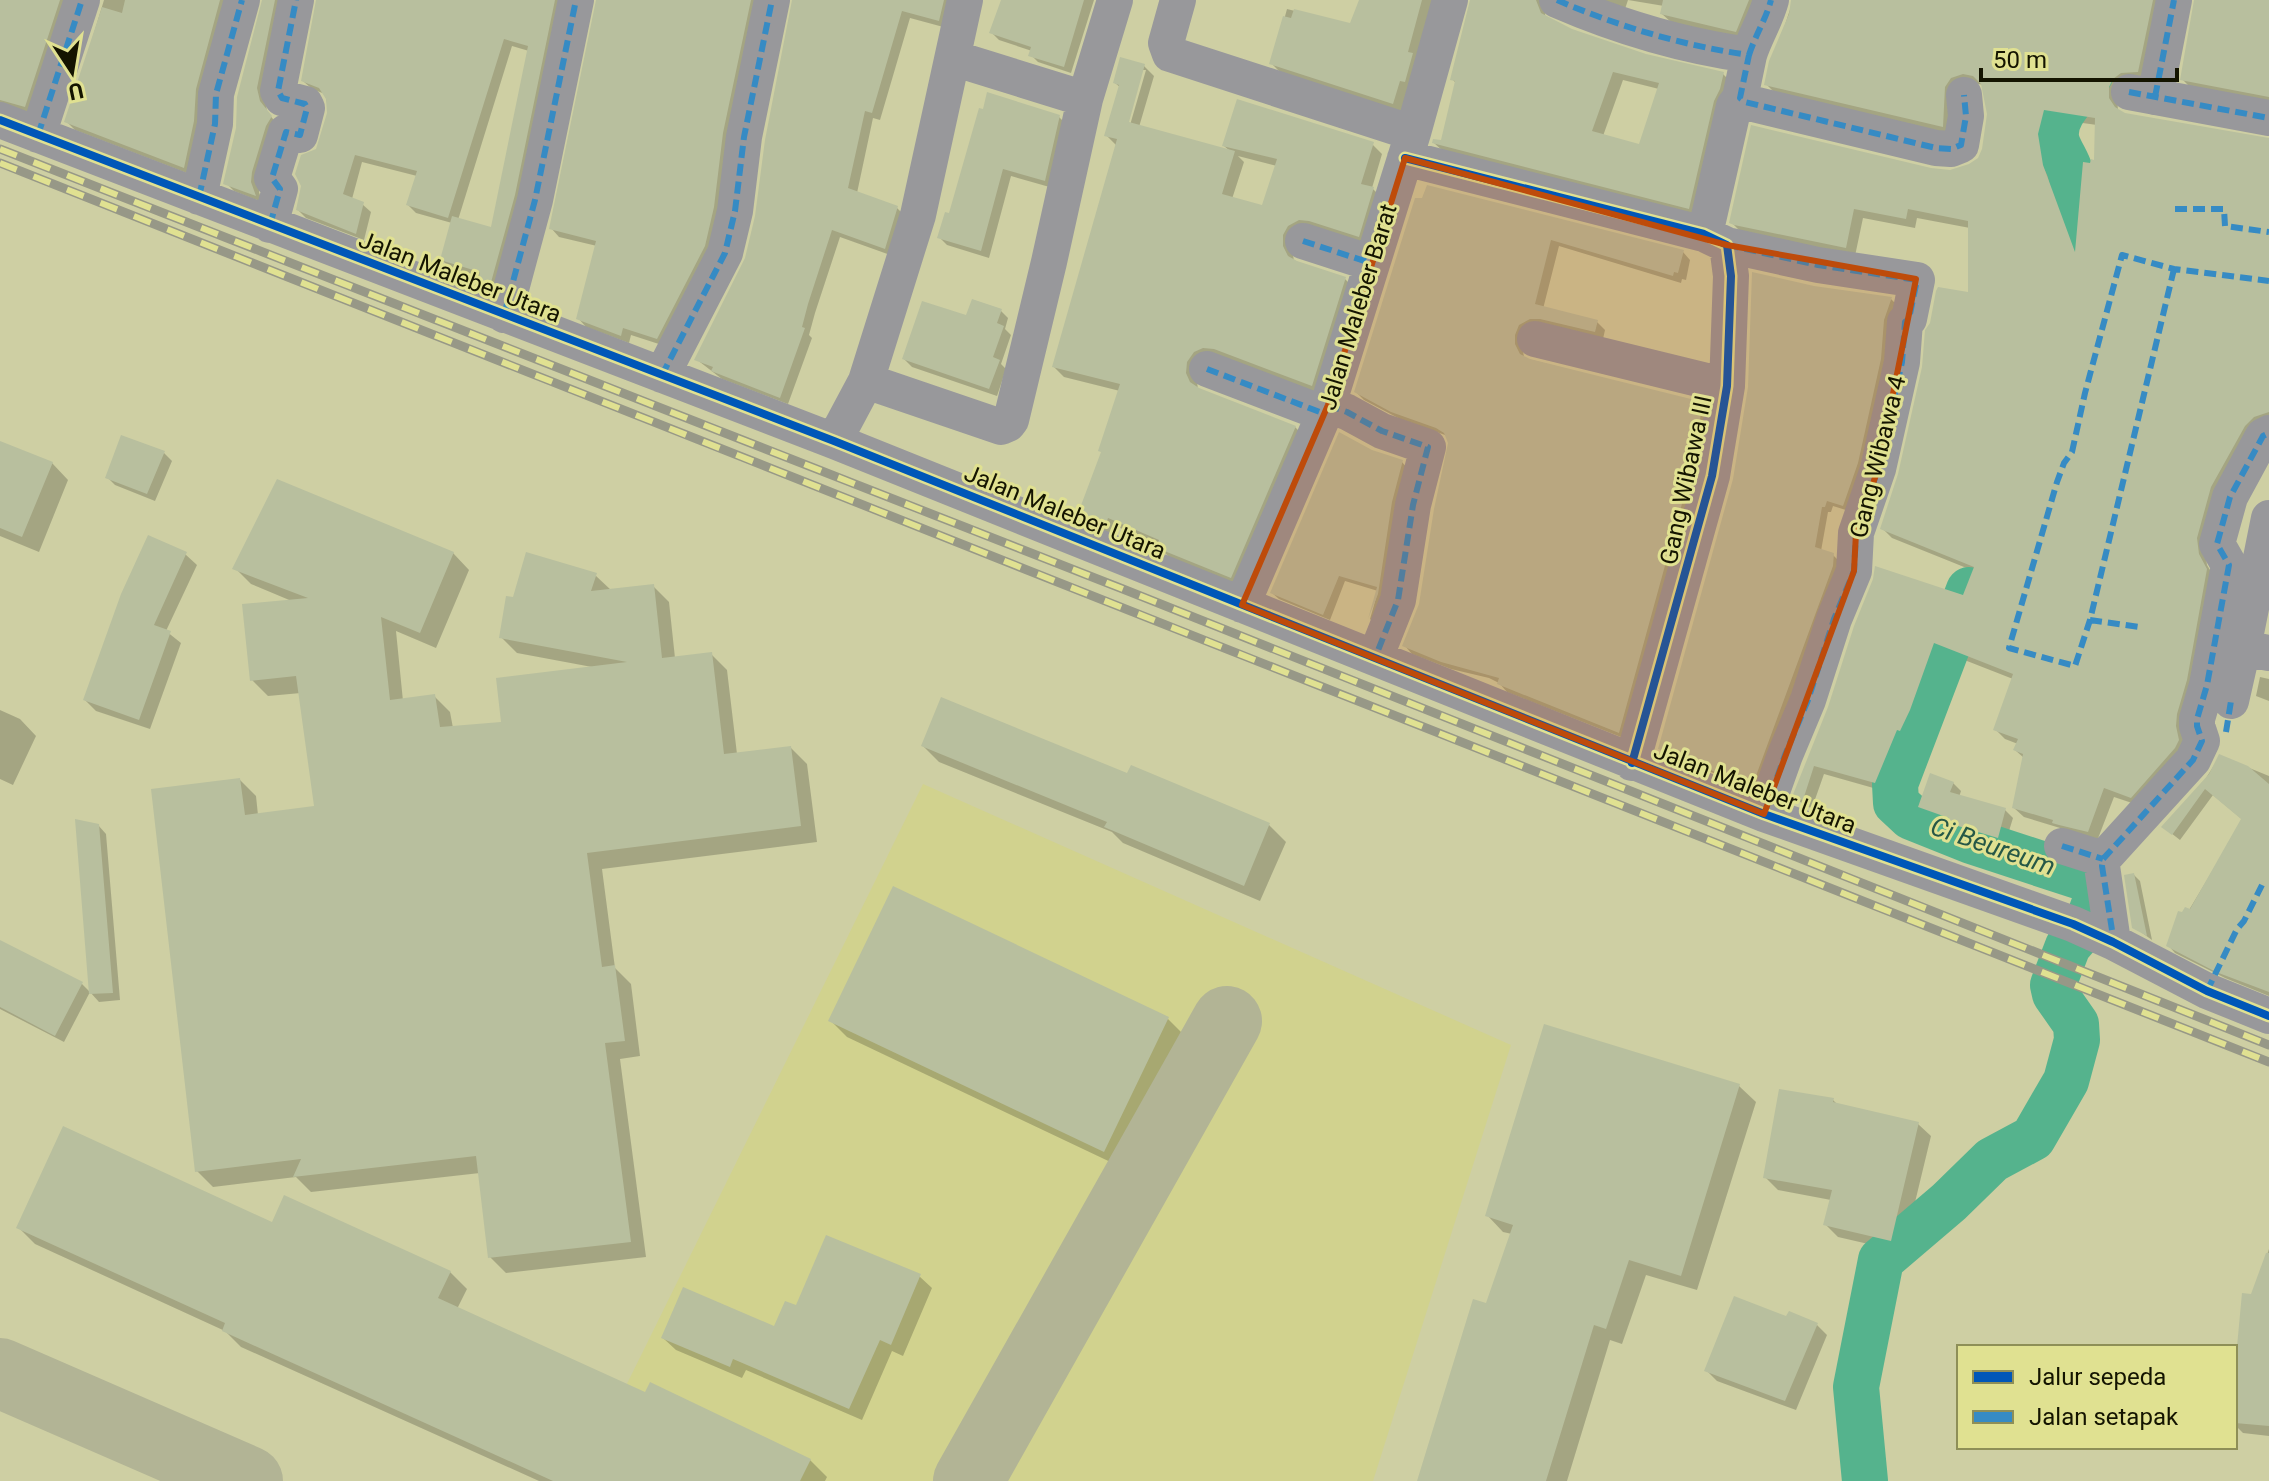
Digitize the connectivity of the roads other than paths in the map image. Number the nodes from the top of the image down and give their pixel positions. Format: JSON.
{"nodes":[{"id":1,"x":82,"y":0,"type":"edge"},
{"id":2,"x":242,"y":0,"type":"edge"},
{"id":3,"x":296,"y":0,"type":"edge"},
{"id":4,"x":576,"y":0,"type":"edge"},
{"id":5,"x":772,"y":0,"type":"edge"},
{"id":6,"x":965,"y":0,"type":"edge"},
{"id":7,"x":1115,"y":0,"type":"edge"},
{"id":8,"x":1178,"y":0,"type":"edge"},
{"id":9,"x":1450,"y":0,"type":"edge"},
{"id":10,"x":1557,"y":0,"type":"edge"},
{"id":11,"x":1771,"y":0,"type":"edge"},
{"id":12,"x":2174,"y":0,"type":"edge"},
{"id":13,"x":1749,"y":55,"type":"junction"},
{"id":14,"x":953,"y":58,"type":"junction"},
{"id":15,"x":1964,"y":95,"type":"dead end"},
{"id":16,"x":1740,"y":98,"type":"junction"},
{"id":17,"x":1085,"y":99,"type":"junction"},
{"id":18,"x":2269,"y":118,"type":"edge"},
{"id":19,"x":0,"y":120,"type":"edge"},
{"id":20,"x":38,"y":135,"type":"junction"},
{"id":21,"x":1409,"y":145,"type":"junction"},
{"id":22,"x":199,"y":197,"type":"junction"},
{"id":23,"x":270,"y":225,"type":"junction"},
{"id":24,"x":1716,"y":239,"type":"junction"},
{"id":25,"x":1303,"y":241,"type":"dead end"},
{"id":26,"x":1371,"y":263,"type":"junction"},
{"id":27,"x":504,"y":315,"type":"junction"},
{"id":28,"x":1535,"y":339,"type":"dead end"},
{"id":29,"x":1207,"y":369,"type":"dead end"},
{"id":30,"x":662,"y":375,"type":"junction"},
{"id":31,"x":866,"y":381,"type":"junction"},
{"id":32,"x":1727,"y":386,"type":"junction"},
{"id":33,"x":1326,"y":410,"type":"junction"},
{"id":34,"x":2269,"y":433,"type":"edge"},
{"id":35,"x":834,"y":441,"type":"junction"},
{"id":36,"x":2268,"y":524,"type":"edge"},
{"id":37,"x":1242,"y":605,"type":"junction"},
{"id":38,"x":2256,"y":650,"type":"edge"},
{"id":39,"x":1375,"y":658,"type":"junction"},
{"id":40,"x":2231,"y":701,"type":"dead end"},
{"id":41,"x":1632,"y":763,"type":"junction"},
{"id":42,"x":1764,"y":814,"type":"junction"},
{"id":43,"x":2062,"y":846,"type":"dead end"},
{"id":44,"x":2103,"y":859,"type":"junction"},
{"id":45,"x":2095,"y":934,"type":"junction"},
{"id":46,"x":2269,"y":1016,"type":"edge"}],
"edges":[{"from":1,"to":20,"type":"street"},
{"from":2,"to":22,"type":"street"},
{"from":3,"to":23,"type":"street"},
{"from":4,"to":27,"type":"street"},
{"from":5,"to":30,"type":"street"},
{"from":6,"to":14,"type":"street"},
{"from":7,"to":17,"type":"street"},
{"from":8,"to":21,"type":"street"},
{"from":9,"to":21,"type":"street","name":"Jalan Maleber Barat"},
{"from":10,"to":13,"type":"street"},
{"from":11,"to":13,"type":"street","name":"Gang Wibawa III"},
{"from":12,"to":18,"type":"street"},
{"from":13,"to":16,"type":"street","name":"Gang Wibawa III"},
{"from":14,"to":17,"type":"street"},
{"from":14,"to":31,"type":"street"},
{"from":15,"to":16,"type":"street"},
{"from":16,"to":24,"type":"street","name":"Gang Wibawa III"},
{"from":17,"to":31,"type":"street"},
{"from":19,"to":20,"type":"street","name":"Jalan Maleber Utara"},
{"from":20,"to":22,"type":"street","name":"Jalan Maleber Utara"},
{"from":21,"to":24,"type":"street"},
{"from":21,"to":26,"type":"street","name":"Jalan Maleber Barat"},
{"from":22,"to":23,"type":"street","name":"Jalan Maleber Utara"},
{"from":23,"to":27,"type":"street","name":"Jalan Maleber Utara"},
{"from":24,"to":32,"type":"street","name":"Gang Wibawa III"},
{"from":24,"to":42,"type":"street","name":"Gang Wibawa 4"},
{"from":25,"to":26,"type":"street"},
{"from":26,"to":33,"type":"street","name":"Jalan Maleber Barat"},
{"from":27,"to":30,"type":"street","name":"Jalan Maleber Utara"},
{"from":28,"to":32,"type":"street"},
{"from":29,"to":33,"type":"street"},
{"from":30,"to":35,"type":"street","name":"Jalan Maleber Utara"},
{"from":31,"to":35,"type":"street"},
{"from":32,"to":41,"type":"street","name":"Gang Wibawa III"},
{"from":33,"to":37,"type":"street","name":"Jalan Maleber Barat"},
{"from":33,"to":39,"type":"street"},
{"from":34,"to":44,"type":"street"},
{"from":35,"to":37,"type":"street","name":"Jalan Maleber Utara"},
{"from":36,"to":38,"type":"street"},
{"from":37,"to":39,"type":"street","name":"Jalan Maleber Utara"},
{"from":38,"to":40,"type":"street"},
{"from":39,"to":41,"type":"street","name":"Jalan Maleber Utara"},
{"from":41,"to":42,"type":"street","name":"Jalan Maleber Utara"},
{"from":42,"to":45,"type":"street","name":"Jalan Maleber Utara"},
{"from":43,"to":44,"type":"street"},
{"from":44,"to":45,"type":"street"},
{"from":45,"to":46,"type":"street","name":"Jalan Maleber Utara"}]}
